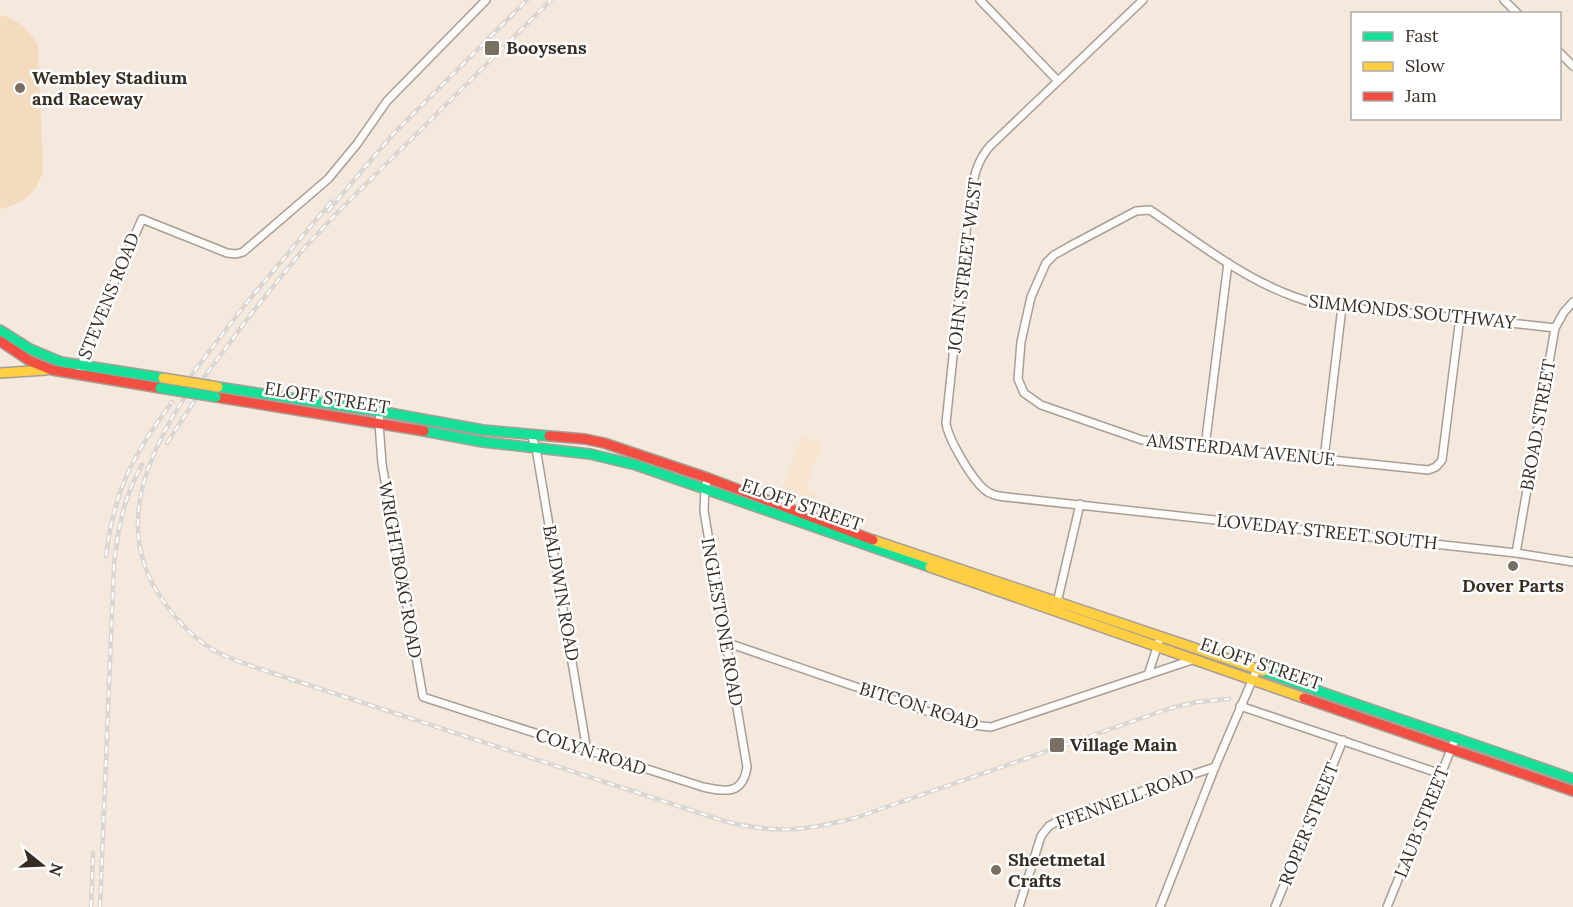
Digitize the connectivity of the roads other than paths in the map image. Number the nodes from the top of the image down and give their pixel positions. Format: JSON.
{"nodes":[{"id":1,"x":486,"y":0,"type":"edge"},
{"id":2,"x":980,"y":0,"type":"edge"},
{"id":3,"x":1143,"y":0,"type":"edge"},
{"id":4,"x":1504,"y":0,"type":"edge"},
{"id":5,"x":1516,"y":12,"type":"edge"},
{"id":6,"x":1561,"y":54,"type":"edge"},
{"id":7,"x":1573,"y":66,"type":"edge"},
{"id":8,"x":1058,"y":81,"type":"junction"},
{"id":9,"x":1228,"y":263,"type":"junction"},
{"id":10,"x":1573,"y":302,"type":"edge"},
{"id":11,"x":1342,"y":307,"type":"junction"},
{"id":12,"x":1460,"y":317,"type":"junction"},
{"id":13,"x":1555,"y":328,"type":"junction"},
{"id":14,"x":2,"y":338,"type":"edge"},
{"id":15,"x":52,"y":370,"type":"junction"},
{"id":16,"x":80,"y":370,"type":"junction"},
{"id":17,"x":0,"y":373,"type":"edge"},
{"id":18,"x":1018,"y":379,"type":"joint"},
{"id":19,"x":269,"y":400,"type":"junction"},
{"id":20,"x":385,"y":412,"type":"junction"},
{"id":21,"x":383,"y":424,"type":"junction"},
{"id":22,"x":453,"y":425,"type":"junction"},
{"id":23,"x":531,"y":435,"type":"junction"},
{"id":24,"x":452,"y":436,"type":"junction"},
{"id":25,"x":1204,"y":447,"type":"junction"},
{"id":26,"x":536,"y":448,"type":"junction"},
{"id":27,"x":1324,"y":459,"type":"junction"},
{"id":28,"x":708,"y":478,"type":"junction"},
{"id":29,"x":705,"y":488,"type":"junction"},
{"id":30,"x":1080,"y":504,"type":"junction"},
{"id":31,"x":811,"y":522,"type":"junction"},
{"id":32,"x":1516,"y":553,"type":"junction"},
{"id":33,"x":1573,"y":562,"type":"edge"},
{"id":34,"x":1057,"y":606,"type":"junction"},
{"id":35,"x":725,"y":642,"type":"junction"},
{"id":36,"x":1159,"y":642,"type":"junction"},
{"id":37,"x":1196,"y":659,"type":"junction"},
{"id":38,"x":1255,"y":668,"type":"junction"},
{"id":39,"x":1148,"y":675,"type":"junction"},
{"id":40,"x":1251,"y":678,"type":"junction"},
{"id":41,"x":423,"y":697,"type":"joint"},
{"id":42,"x":1240,"y":707,"type":"junction"},
{"id":43,"x":1347,"y":707,"type":"junction"},
{"id":44,"x":1456,"y":737,"type":"junction"},
{"id":45,"x":1343,"y":740,"type":"junction"},
{"id":46,"x":1452,"y":747,"type":"junction"},
{"id":47,"x":587,"y":751,"type":"junction"},
{"id":48,"x":747,"y":767,"type":"joint"},
{"id":49,"x":1215,"y":767,"type":"junction"},
{"id":50,"x":1441,"y":774,"type":"junction"},
{"id":51,"x":1573,"y":779,"type":"edge"},
{"id":52,"x":1573,"y":791,"type":"edge"},
{"id":53,"x":1018,"y":907,"type":"edge"},
{"id":54,"x":1160,"y":907,"type":"edge"},
{"id":55,"x":1275,"y":907,"type":"edge"},
{"id":56,"x":1387,"y":907,"type":"edge"}],
"edges":[{"from":1,"to":16,"type":"street","name":"STEVENS ROAD"},
{"from":2,"to":8,"type":"street"},
{"from":3,"to":8,"type":"street","name":"JOHN STREET WEST"},
{"from":4,"to":5,"type":"street"},
{"from":6,"to":7,"type":"street"},
{"from":8,"to":30,"type":"street","name":"JOHN STREET WEST"},
{"from":9,"to":11,"type":"street","name":"SIMMONDS SOUTHWAY"},
{"from":9,"to":18,"type":"street","name":"SIMMONDS SOUTHWAY"},
{"from":9,"to":25,"type":"street"},
{"from":10,"to":13,"type":"street","name":"BROAD STREET"},
{"from":11,"to":12,"type":"street","name":"SIMMONDS SOUTHWAY"},
{"from":11,"to":27,"type":"street"},
{"from":12,"to":13,"type":"street","name":"SIMMONDS SOUTHWAY"},
{"from":12,"to":27,"type":"street","name":"AMSTERDAM AVENUE"},
{"from":13,"to":32,"type":"street","name":"BROAD STREET"},
{"from":14,"to":15,"type":"street","name":"ELOFF STREET"},
{"from":14,"to":16,"type":"street","name":"ELOFF STREET"},
{"from":15,"to":16,"type":"street","name":"ELOFF STREET"},
{"from":15,"to":17,"type":"street"},
{"from":16,"to":19,"type":"street","name":"ELOFF STREET","bridge":true},
{"from":16,"to":19,"type":"street","name":"ELOFF STREET","bridge":true},
{"from":18,"to":25,"type":"street","name":"AMSTERDAM AVENUE"},
{"from":19,"to":20,"type":"street","name":"ELOFF STREET"},
{"from":19,"to":21,"type":"street","name":"ELOFF STREET"},
{"from":20,"to":21,"type":"street","name":"WRIGHTBOAG ROAD"},
{"from":20,"to":22,"type":"street","name":"ELOFF STREET"},
{"from":21,"to":24,"type":"street","name":"ELOFF STREET"},
{"from":21,"to":41,"type":"street","name":"WRIGHTBOAG ROAD"},
{"from":22,"to":23,"type":"street","name":"ELOFF STREET"},
{"from":22,"to":24,"type":"street"},
{"from":23,"to":26,"type":"street","name":"BALDWIN ROAD"},
{"from":23,"to":28,"type":"street","name":"ELOFF STREET"},
{"from":24,"to":26,"type":"street","name":"ELOFF STREET"},
{"from":25,"to":27,"type":"street","name":"AMSTERDAM AVENUE"},
{"from":26,"to":29,"type":"street","name":"ELOFF STREET"},
{"from":26,"to":47,"type":"street","name":"BALDWIN ROAD"},
{"from":28,"to":29,"type":"street","name":"INGLESTONE ROAD"},
{"from":28,"to":31,"type":"street","name":"ELOFF STREET"},
{"from":29,"to":31,"type":"street","name":"ELOFF STREET"},
{"from":29,"to":35,"type":"street","name":"INGLESTONE ROAD"},
{"from":30,"to":32,"type":"street","name":"LOVEDAY STREET SOUTH"},
{"from":30,"to":34,"type":"street"},
{"from":31,"to":34,"type":"street","name":"ELOFF STREET"},
{"from":32,"to":33,"type":"street","name":"LOVEDAY STREET SOUTH"},
{"from":34,"to":36,"type":"street","name":"ELOFF STREET"},
{"from":35,"to":39,"type":"street","name":"BITCON ROAD"},
{"from":35,"to":48,"type":"street","name":"INGLESTONE ROAD"},
{"from":36,"to":37,"type":"street","name":"ELOFF STREET"},
{"from":36,"to":38,"type":"street","name":"ELOFF STREET"},
{"from":36,"to":39,"type":"street"},
{"from":37,"to":39,"type":"street","name":"BITCON ROAD"},
{"from":37,"to":40,"type":"street","name":"ELOFF STREET"},
{"from":38,"to":40,"type":"street"},
{"from":38,"to":43,"type":"street","name":"ELOFF STREET"},
{"from":40,"to":42,"type":"street"},
{"from":40,"to":43,"type":"street","name":"ELOFF STREET"},
{"from":41,"to":47,"type":"street","name":"COLYN ROAD"},
{"from":42,"to":45,"type":"street"},
{"from":42,"to":49,"type":"street"},
{"from":43,"to":44,"type":"street","name":"ELOFF STREET"},
{"from":43,"to":46,"type":"street","name":"ELOFF STREET"},
{"from":44,"to":46,"type":"street","name":"LAUB STREET"},
{"from":44,"to":51,"type":"street","name":"ELOFF STREET"},
{"from":45,"to":50,"type":"street"},
{"from":45,"to":55,"type":"street","name":"ROPER STREET"},
{"from":46,"to":50,"type":"street","name":"LAUB STREET"},
{"from":46,"to":52,"type":"street","name":"ELOFF STREET"},
{"from":47,"to":48,"type":"street","name":"COLYN ROAD"},
{"from":49,"to":53,"type":"street","name":"FFENNELL ROAD"},
{"from":49,"to":54,"type":"street"},
{"from":50,"to":56,"type":"street","name":"LAUB STREET"}]}
